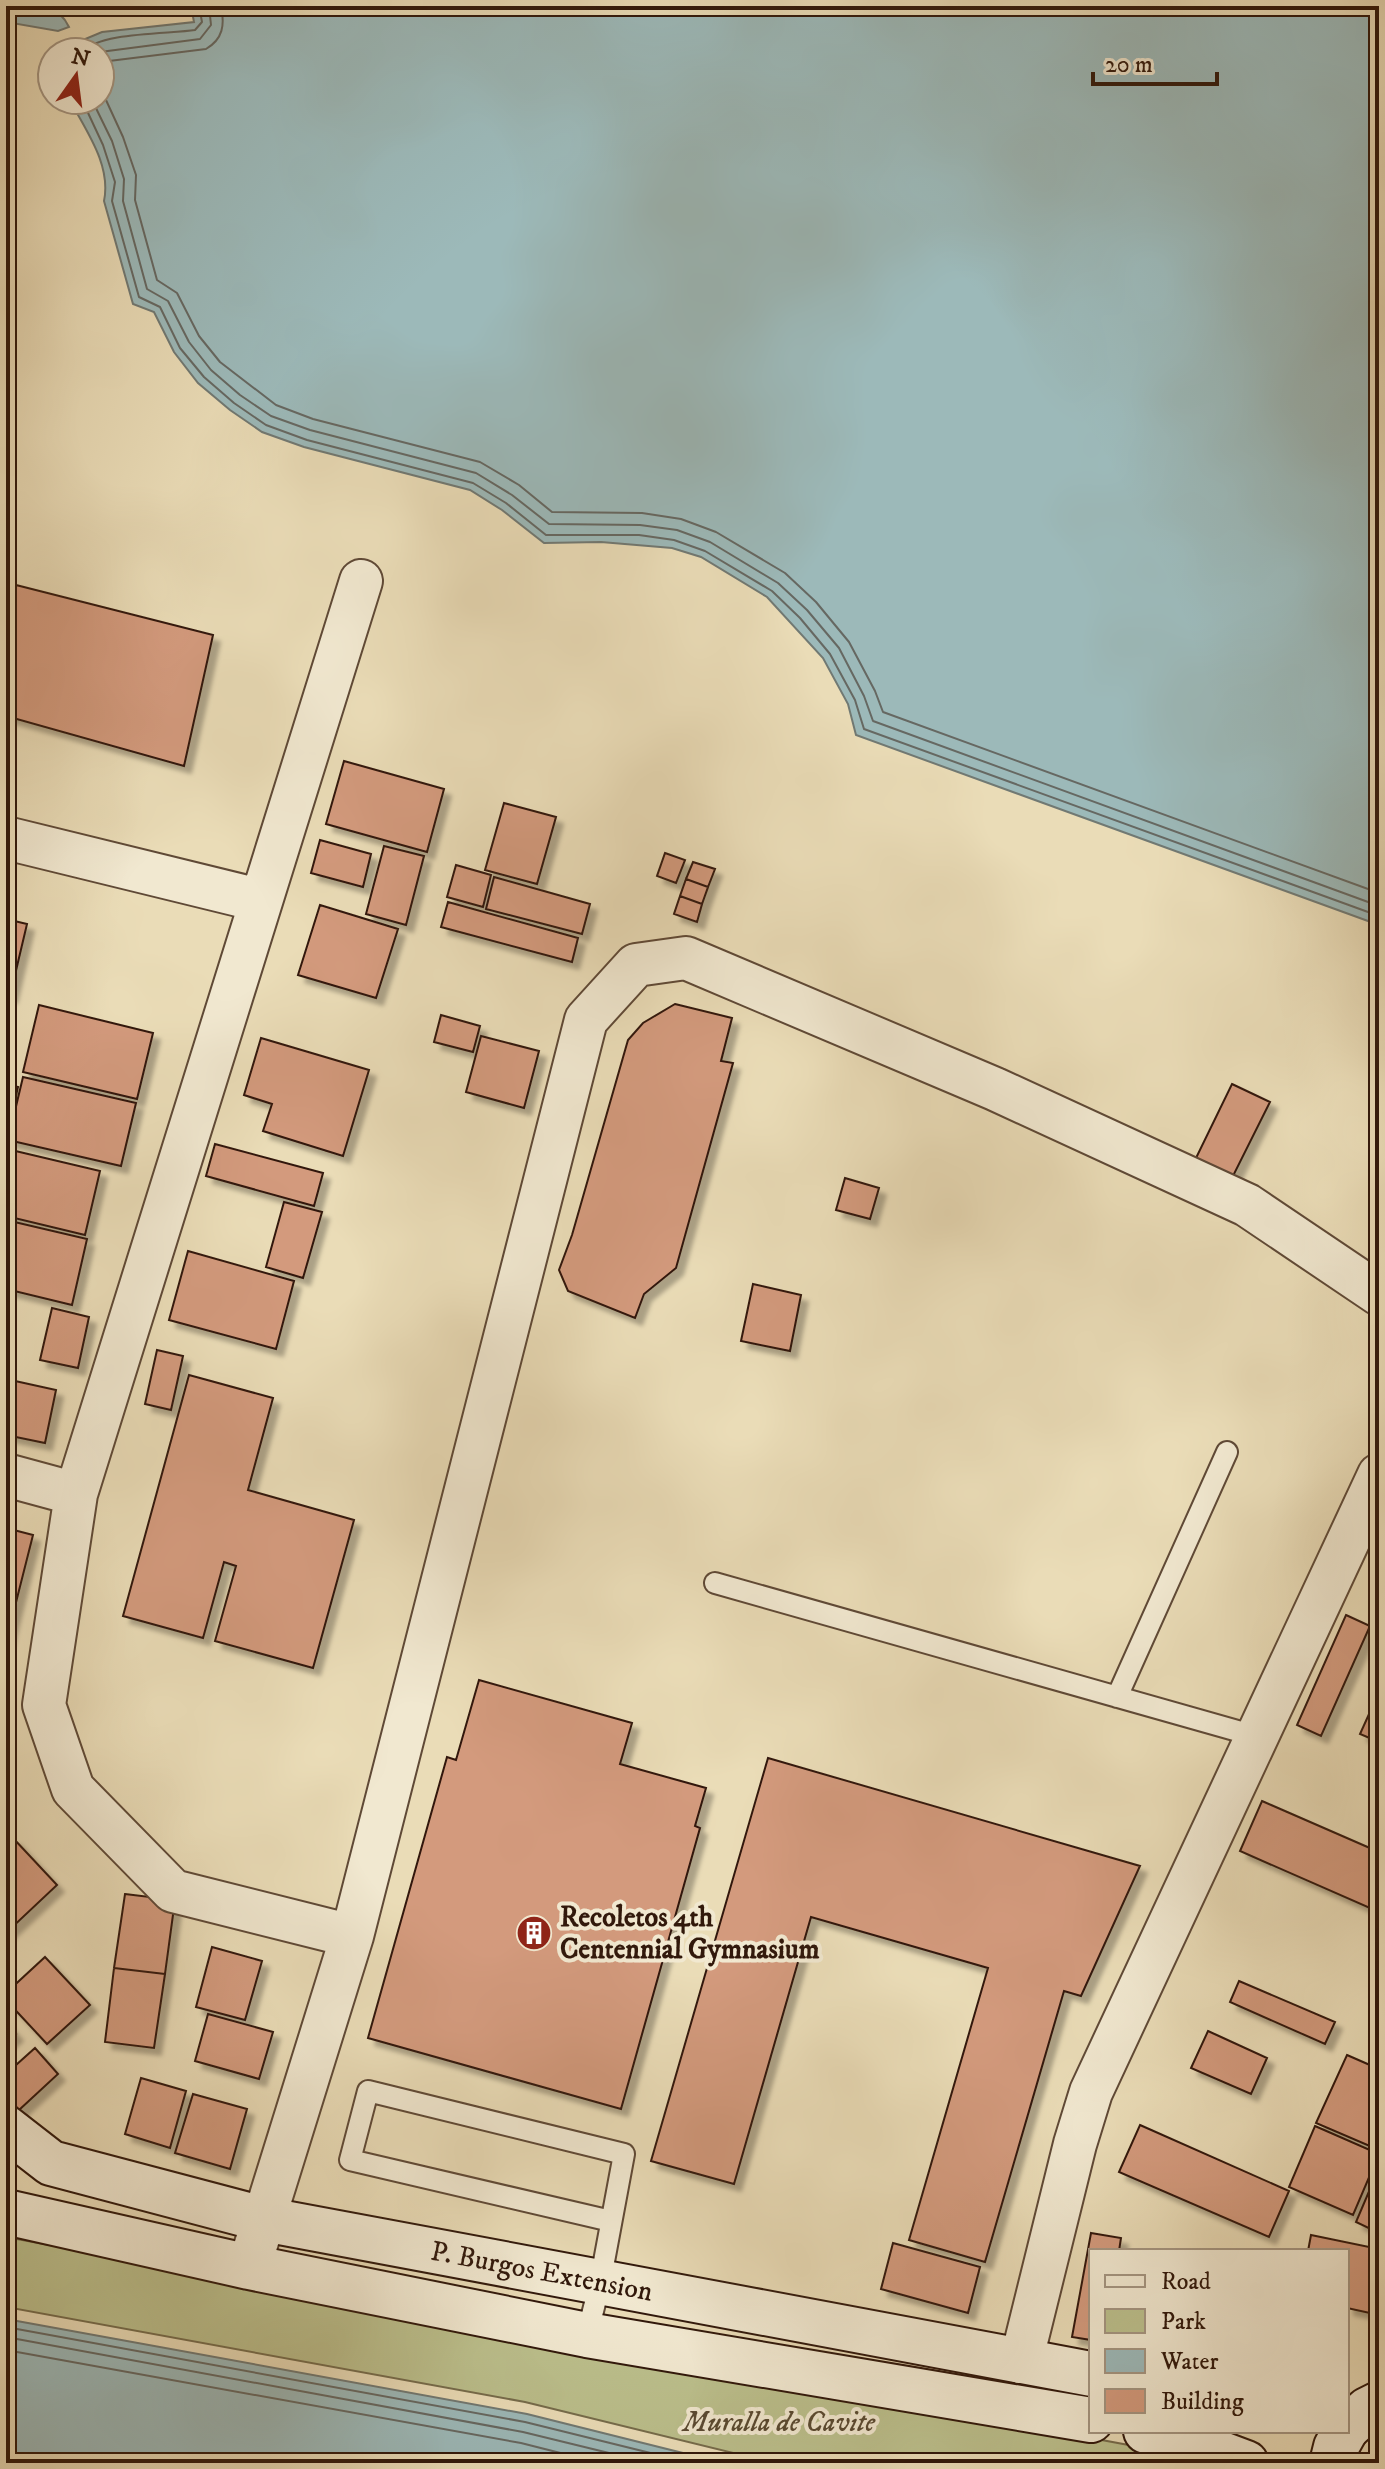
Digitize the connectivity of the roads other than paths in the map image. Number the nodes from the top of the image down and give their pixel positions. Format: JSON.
{"nodes":[{"id":1,"x":361,"y":581,"type":"dead end"},
{"id":2,"x":6,"y":838,"type":"edge"},
{"id":3,"x":259,"y":900,"type":"junction"},
{"id":4,"x":1379,"y":1294,"type":"edge"},
{"id":5,"x":1227,"y":1452,"type":"dead end"},
{"id":6,"x":6,"y":1475,"type":"edge"},
{"id":7,"x":1379,"y":1475,"type":"edge"},
{"id":8,"x":76,"y":1494,"type":"junction"},
{"id":9,"x":715,"y":1583,"type":"dead end"},
{"id":10,"x":1117,"y":1697,"type":"junction"},
{"id":11,"x":1259,"y":1737,"type":"junction"},
{"id":12,"x":352,"y":1936,"type":"junction"},
{"id":13,"x":6,"y":2128,"type":"edge"},
{"id":14,"x":6,"y":2212,"type":"edge"},
{"id":15,"x":263,"y":2219,"type":"junction"},
{"id":16,"x":611,"y":2221,"type":"junction"},
{"id":17,"x":249,"y":2267,"type":"junction"},
{"id":18,"x":600,"y":2283,"type":"junction"},
{"id":19,"x":587,"y":2335,"type":"junction"},
{"id":20,"x":1021,"y":2362,"type":"junction"},
{"id":21,"x":1089,"y":2374,"type":"edge"},
{"id":22,"x":1089,"y":2420,"type":"edge"},
{"id":23,"x":1155,"y":2433,"type":"edge"},
{"id":24,"x":1345,"y":2433,"type":"edge"},
{"id":25,"x":1246,"y":2463,"type":"edge"},
{"id":26,"x":1332,"y":2463,"type":"edge"}],
"edges":[{"from":1,"to":3,"type":"street"},
{"from":2,"to":3,"type":"street"},
{"from":3,"to":8,"type":"street"},
{"from":4,"to":12,"type":"street"},
{"from":5,"to":10,"type":"lane"},
{"from":6,"to":8,"type":"street"},
{"from":7,"to":11,"type":"street"},
{"from":8,"to":12,"type":"street"},
{"from":9,"to":10,"type":"lane"},
{"from":10,"to":11,"type":"lane"},
{"from":11,"to":20,"type":"street"},
{"from":12,"to":15,"type":"street"},
{"from":13,"to":15,"type":"main road","name":"P. Burgos Extension"},
{"from":14,"to":17,"type":"main road","name":"P. Burgos Extension"},
{"from":15,"to":17,"type":"street"},
{"from":15,"to":18,"type":"main road","name":"P. Burgos Extension"},
{"from":16,"to":16,"type":"lane"},
{"from":16,"to":18,"type":"lane"},
{"from":17,"to":19,"type":"main road","name":"P. Burgos Extension"},
{"from":18,"to":19,"type":"lane"},
{"from":18,"to":20,"type":"main road","name":"P. Burgos Extension"},
{"from":19,"to":22,"type":"main road","name":"P. Burgos Extension"},
{"from":20,"to":21,"type":"main road","name":"P. Burgos Extension"},
{"from":23,"to":25,"type":"main road"},
{"from":24,"to":26,"type":"main road"}]}
